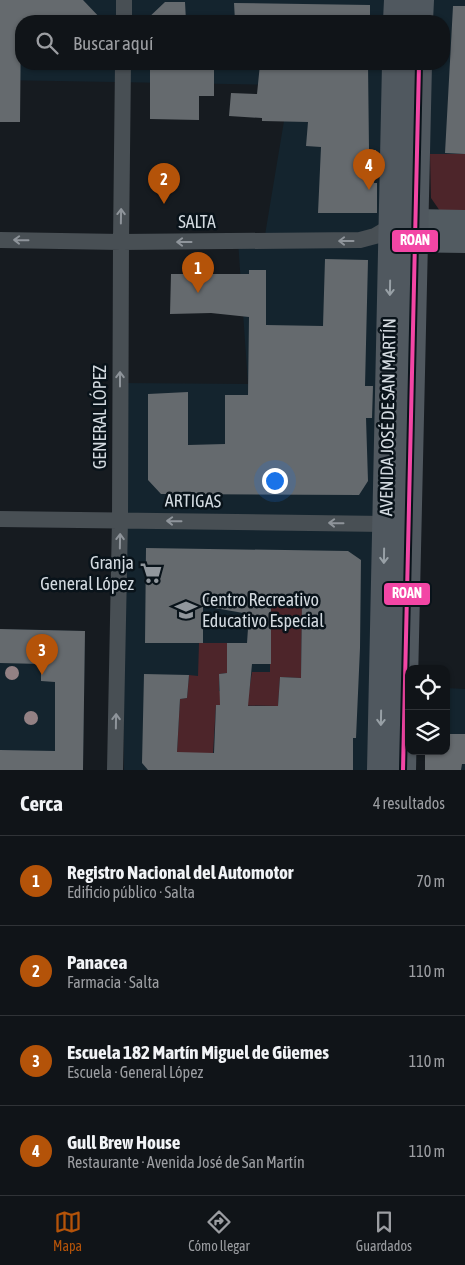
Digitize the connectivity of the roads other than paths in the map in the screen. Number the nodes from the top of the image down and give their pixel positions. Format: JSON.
{"nodes":[{"id":1,"x":124,"y":0,"type":"edge"},
{"id":2,"x":397,"y":0,"type":"edge"},
{"id":3,"x":421,"y":0,"type":"edge"},
{"id":4,"x":124,"y":15,"type":"edge"},
{"id":5,"x":396,"y":15,"type":"edge"},
{"id":6,"x":420,"y":15,"type":"edge"},
{"id":7,"x":123,"y":70,"type":"edge"},
{"id":8,"x":395,"y":70,"type":"edge"},
{"id":9,"x":418,"y":70,"type":"edge"},
{"id":10,"x":465,"y":222,"type":"edge"},
{"id":11,"x":403,"y":232,"type":"junction"},
{"id":12,"x":0,"y":240,"type":"edge"},
{"id":13,"x":465,"y":241,"type":"edge"},
{"id":14,"x":121,"y":242,"type":"junction"},
{"id":15,"x":0,"y":519,"type":"edge"},
{"id":16,"x":120,"y":520,"type":"junction"},
{"id":17,"x":385,"y":524,"type":"junction"},
{"id":18,"x":115,"y":770,"type":"edge"},
{"id":19,"x":380,"y":770,"type":"edge"},
{"id":20,"x":403,"y":770,"type":"edge"}],
"edges":[{"from":1,"to":4,"type":"street"},
{"from":2,"to":5,"type":"main road"},
{"from":3,"to":6,"type":"main road"},
{"from":14,"to":7,"type":"street","name":"GENERAL LÓPEZ","one_way":true},
{"from":8,"to":11,"type":"main road","name":"AVENIDA JOSÉ DE SAN MARTÍN"},
{"from":9,"to":11,"type":"main road","name":"AVENIDA JOSÉ DE SAN MARTÍN"},
{"from":10,"to":11,"type":"street"},
{"from":11,"to":13,"type":"street"},
{"from":11,"to":14,"type":"street","name":"SALTA","one_way":true},
{"from":11,"to":17,"type":"main road","name":"AVENIDA JOSÉ DE SAN MARTÍN","one_way":true},
{"from":11,"to":20,"type":"main road","name":"AVENIDA JOSÉ DE SAN MARTÍN"},
{"from":14,"to":12,"type":"street","name":"SALTA","one_way":true},
{"from":16,"to":14,"type":"street","name":"GENERAL LÓPEZ","one_way":true},
{"from":15,"to":16,"type":"street","name":"ARTIGAS"},
{"from":17,"to":16,"type":"street","name":"ARTIGAS","one_way":true},
{"from":18,"to":16,"type":"street","name":"GENERAL LÓPEZ","one_way":true},
{"from":17,"to":19,"type":"main road","name":"AVENIDA JOSÉ DE SAN MARTÍN","one_way":true}]}
